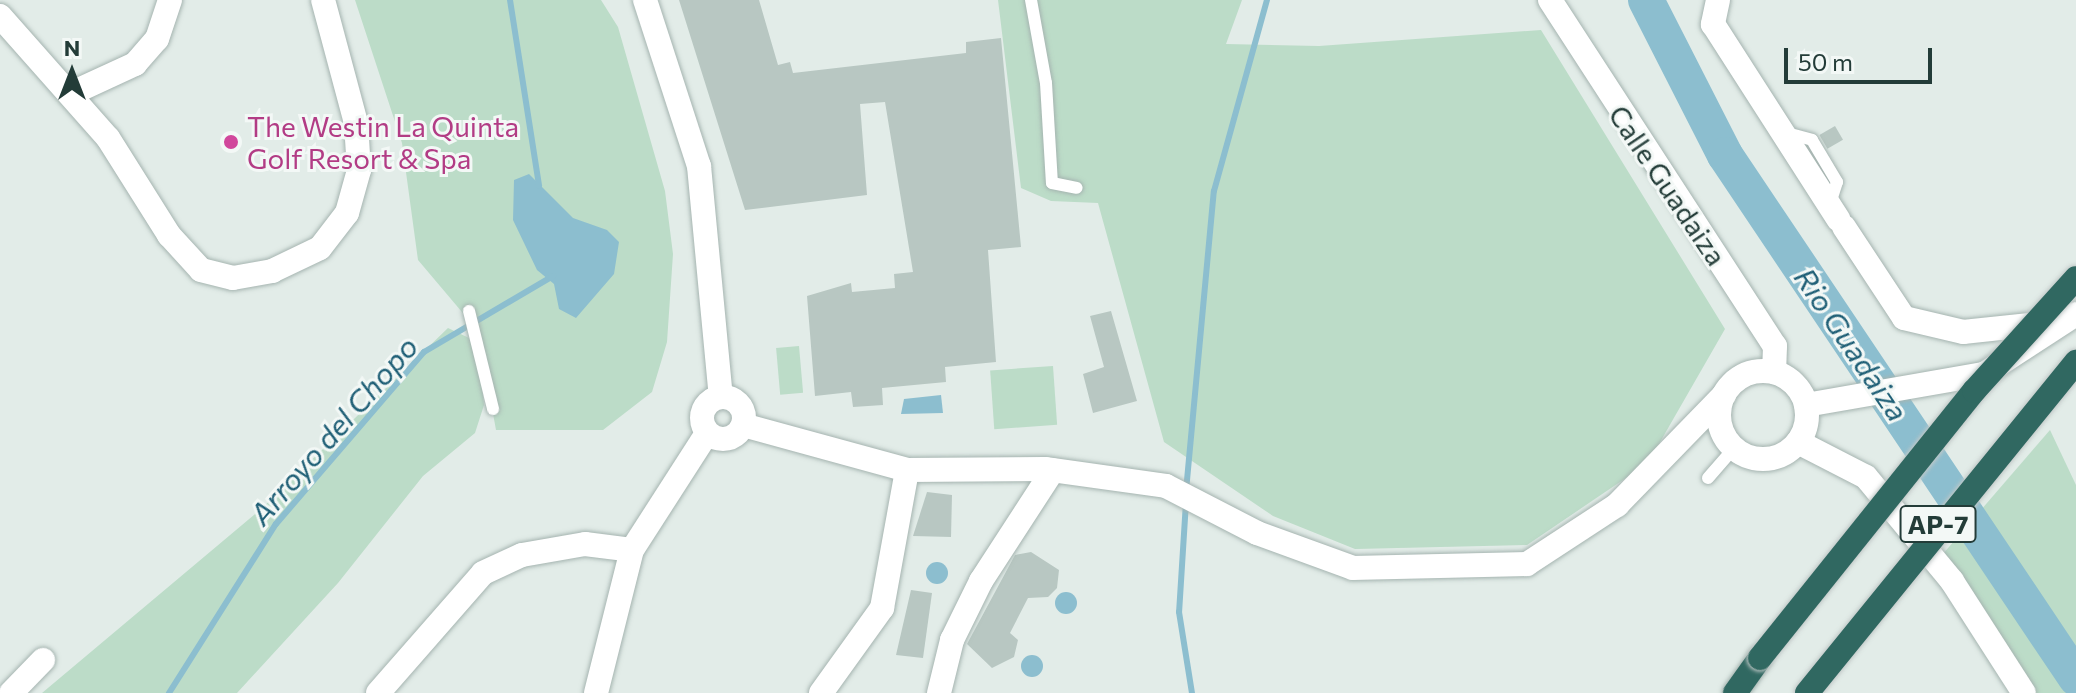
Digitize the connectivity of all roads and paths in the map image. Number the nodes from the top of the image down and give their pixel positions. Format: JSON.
{"nodes":[{"id":1,"x":170,"y":0,"type":"edge"},
{"id":2,"x":323,"y":0,"type":"edge"},
{"id":3,"x":645,"y":0,"type":"edge"},
{"id":4,"x":1031,"y":0,"type":"edge"},
{"id":5,"x":1550,"y":0,"type":"edge"},
{"id":6,"x":1718,"y":0,"type":"edge"},
{"id":7,"x":0,"y":16,"type":"edge"},
{"id":8,"x":70,"y":94,"type":"junction"},
{"id":9,"x":1077,"y":188,"type":"dead end"},
{"id":10,"x":2076,"y":278,"type":"edge"},
{"id":11,"x":469,"y":311,"type":"dead end"},
{"id":12,"x":2069,"y":318,"type":"edge"},
{"id":13,"x":2076,"y":362,"type":"edge"},
{"id":14,"x":1774,"y":372,"type":"junction"},
{"id":15,"x":1724,"y":395,"type":"junction"},
{"id":16,"x":721,"y":397,"type":"junction"},
{"id":17,"x":1817,"y":402,"type":"junction"},
{"id":18,"x":493,"y":409,"type":"dead end"},
{"id":19,"x":743,"y":425,"type":"junction"},
{"id":20,"x":707,"y":433,"type":"junction"},
{"id":21,"x":1798,"y":442,"type":"junction"},
{"id":22,"x":1734,"y":448,"type":"junction"},
{"id":23,"x":907,"y":470,"type":"junction"},
{"id":24,"x":1053,"y":470,"type":"junction"},
{"id":25,"x":1708,"y":478,"type":"dead end"},
{"id":26,"x":632,"y":550,"type":"junction"},
{"id":27,"x":43,"y":660,"type":"dead end"},
{"id":28,"x":11,"y":693,"type":"edge"},
{"id":29,"x":378,"y":693,"type":"edge"},
{"id":30,"x":596,"y":693,"type":"edge"},
{"id":31,"x":821,"y":693,"type":"edge"},
{"id":32,"x":939,"y":693,"type":"edge"},
{"id":33,"x":1735,"y":693,"type":"edge"},
{"id":34,"x":1807,"y":693,"type":"edge"},
{"id":35,"x":2024,"y":693,"type":"edge"}],
"edges":[{"from":1,"to":8,"type":"street"},
{"from":2,"to":8,"type":"street"},
{"from":3,"to":16,"type":"street"},
{"from":4,"to":9,"type":"lane"},
{"from":5,"to":14,"type":"street","name":"Calle Guadaiza"},
{"from":6,"to":12,"type":"street"},
{"from":7,"to":8,"type":"street"},
{"from":10,"to":33,"type":"highway","number":"AP-7","bridge":true},
{"from":11,"to":18,"type":"lane"},
{"from":12,"to":17,"type":"street"},
{"from":13,"to":34,"type":"highway","number":"AP-7","bridge":true},
{"from":14,"to":15,"type":"street"},
{"from":14,"to":17,"type":"street"},
{"from":15,"to":22,"type":"street"},
{"from":15,"to":24,"type":"street"},
{"from":16,"to":19,"type":"street"},
{"from":16,"to":20,"type":"street"},
{"from":17,"to":21,"type":"street"},
{"from":19,"to":20,"type":"street"},
{"from":19,"to":23,"type":"street"},
{"from":20,"to":26,"type":"street"},
{"from":21,"to":22,"type":"street"},
{"from":21,"to":35,"type":"street"},
{"from":22,"to":25,"type":"lane"},
{"from":23,"to":24,"type":"street"},
{"from":23,"to":31,"type":"street"},
{"from":24,"to":32,"type":"street"},
{"from":26,"to":29,"type":"street"},
{"from":26,"to":30,"type":"street"},
{"from":27,"to":28,"type":"street"}]}
